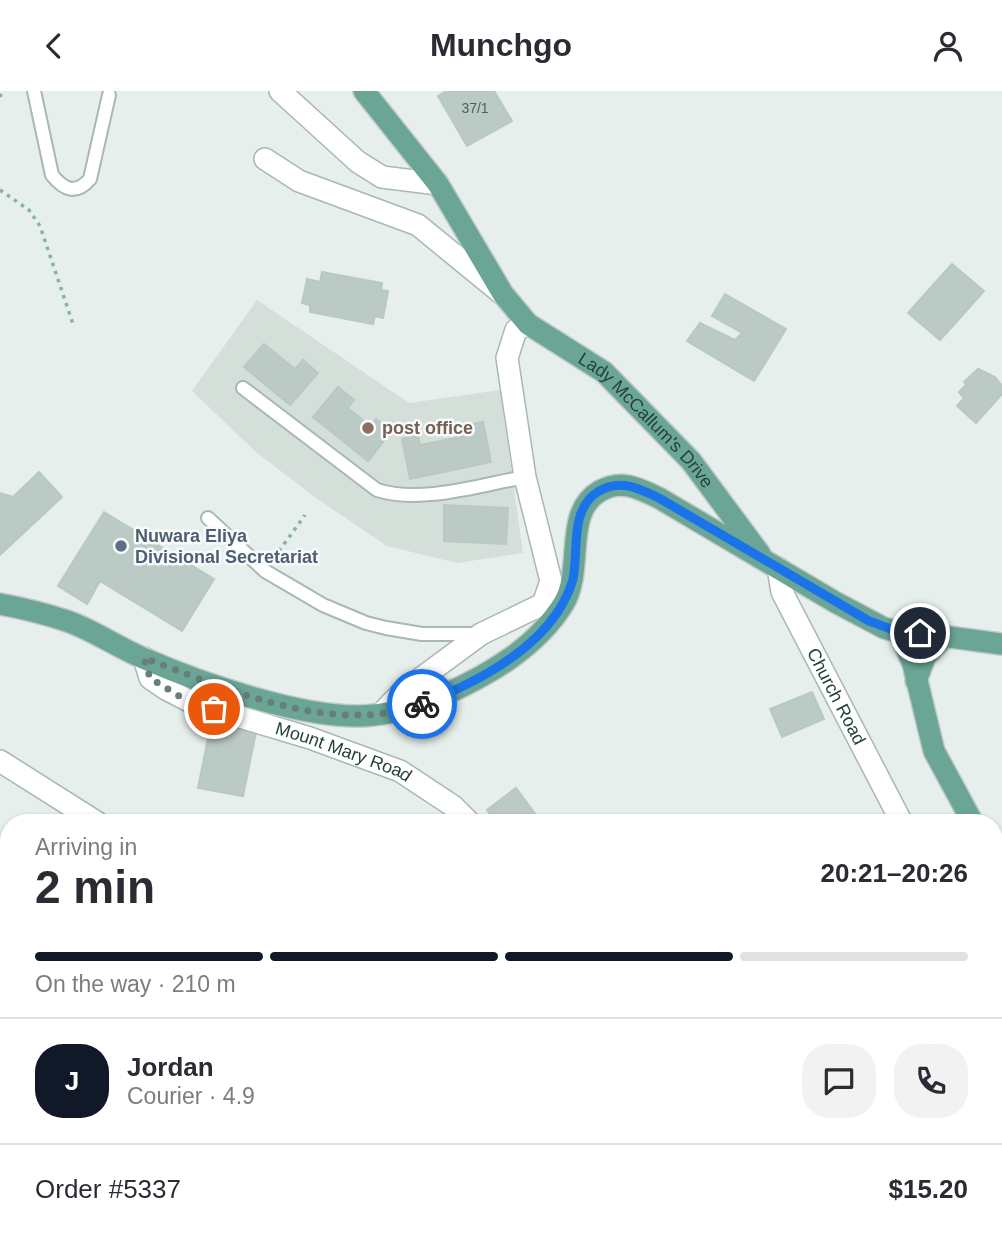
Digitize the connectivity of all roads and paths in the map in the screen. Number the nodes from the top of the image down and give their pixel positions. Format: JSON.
{"nodes":[{"id":1,"x":2,"y":91,"type":"edge"},
{"id":2,"x":34,"y":91,"type":"edge"},
{"id":3,"x":280,"y":91,"type":"edge"},
{"id":4,"x":371,"y":92,"type":"edge"},
{"id":5,"x":109,"y":95,"type":"dead end"},
{"id":6,"x":0,"y":97,"type":"edge"},
{"id":7,"x":265,"y":159,"type":"dead end"},
{"id":8,"x":438,"y":184,"type":"junction"},
{"id":9,"x":0,"y":190,"type":"edge"},
{"id":10,"x":503,"y":294,"type":"junction"},
{"id":11,"x":73,"y":324,"type":"dead end"},
{"id":12,"x":528,"y":324,"type":"junction"},
{"id":13,"x":243,"y":388,"type":"dead end"},
{"id":14,"x":525,"y":477,"type":"junction"},
{"id":15,"x":305,"y":515,"type":"dead end"},
{"id":16,"x":208,"y":518,"type":"dead end"},
{"id":17,"x":772,"y":564,"type":"junction"},
{"id":18,"x":265,"y":571,"type":"junction"},
{"id":19,"x":0,"y":604,"type":"edge"},
{"id":20,"x":899,"y":632,"type":"junction"},
{"id":21,"x":481,"y":634,"type":"junction"},
{"id":22,"x":945,"y":636,"type":"junction"},
{"id":23,"x":1002,"y":644,"type":"edge"},
{"id":24,"x":144,"y":658,"type":"junction"},
{"id":25,"x":916,"y":681,"type":"junction"},
{"id":26,"x":381,"y":714,"type":"junction"},
{"id":27,"x":0,"y":761,"type":"edge"},
{"id":28,"x":84,"y":814,"type":"edge"},
{"id":29,"x":461,"y":814,"type":"edge"},
{"id":30,"x":897,"y":814,"type":"edge"},
{"id":31,"x":968,"y":814,"type":"edge"}],
"edges":[{"from":1,"to":6,"type":"path"},
{"from":2,"to":5,"type":"lane"},
{"from":3,"to":8,"type":"street"},
{"from":4,"to":8,"type":"main road","name":"Lady McCallum's Drive"},
{"from":7,"to":10,"type":"street"},
{"from":8,"to":10,"type":"main road","name":"Lady McCallum's Drive"},
{"from":9,"to":11,"type":"path"},
{"from":10,"to":12,"type":"main road","name":"Lady McCallum's Drive"},
{"from":12,"to":14,"type":"street"},
{"from":12,"to":17,"type":"main road","name":"Lady McCallum's Drive"},
{"from":13,"to":14,"type":"lane"},
{"from":14,"to":21,"type":"street"},
{"from":15,"to":18,"type":"path"},
{"from":16,"to":18,"type":"lane"},
{"from":17,"to":20,"type":"main road","name":"Lady McCallum's Drive"},
{"from":17,"to":26,"type":"main road"},
{"from":17,"to":30,"type":"street","name":"Church Road"},
{"from":18,"to":21,"type":"lane"},
{"from":19,"to":24,"type":"main road"},
{"from":20,"to":22,"type":"main road","name":"Lady McCallum's Drive"},
{"from":20,"to":25,"type":"main road"},
{"from":21,"to":26,"type":"street"},
{"from":22,"to":23,"type":"main road","name":"Lady McCallum's Drive"},
{"from":22,"to":25,"type":"main road"},
{"from":24,"to":26,"type":"main road"},
{"from":24,"to":29,"type":"street","name":"Mount Mary Road"},
{"from":25,"to":31,"type":"main road"},
{"from":27,"to":28,"type":"street"}]}
